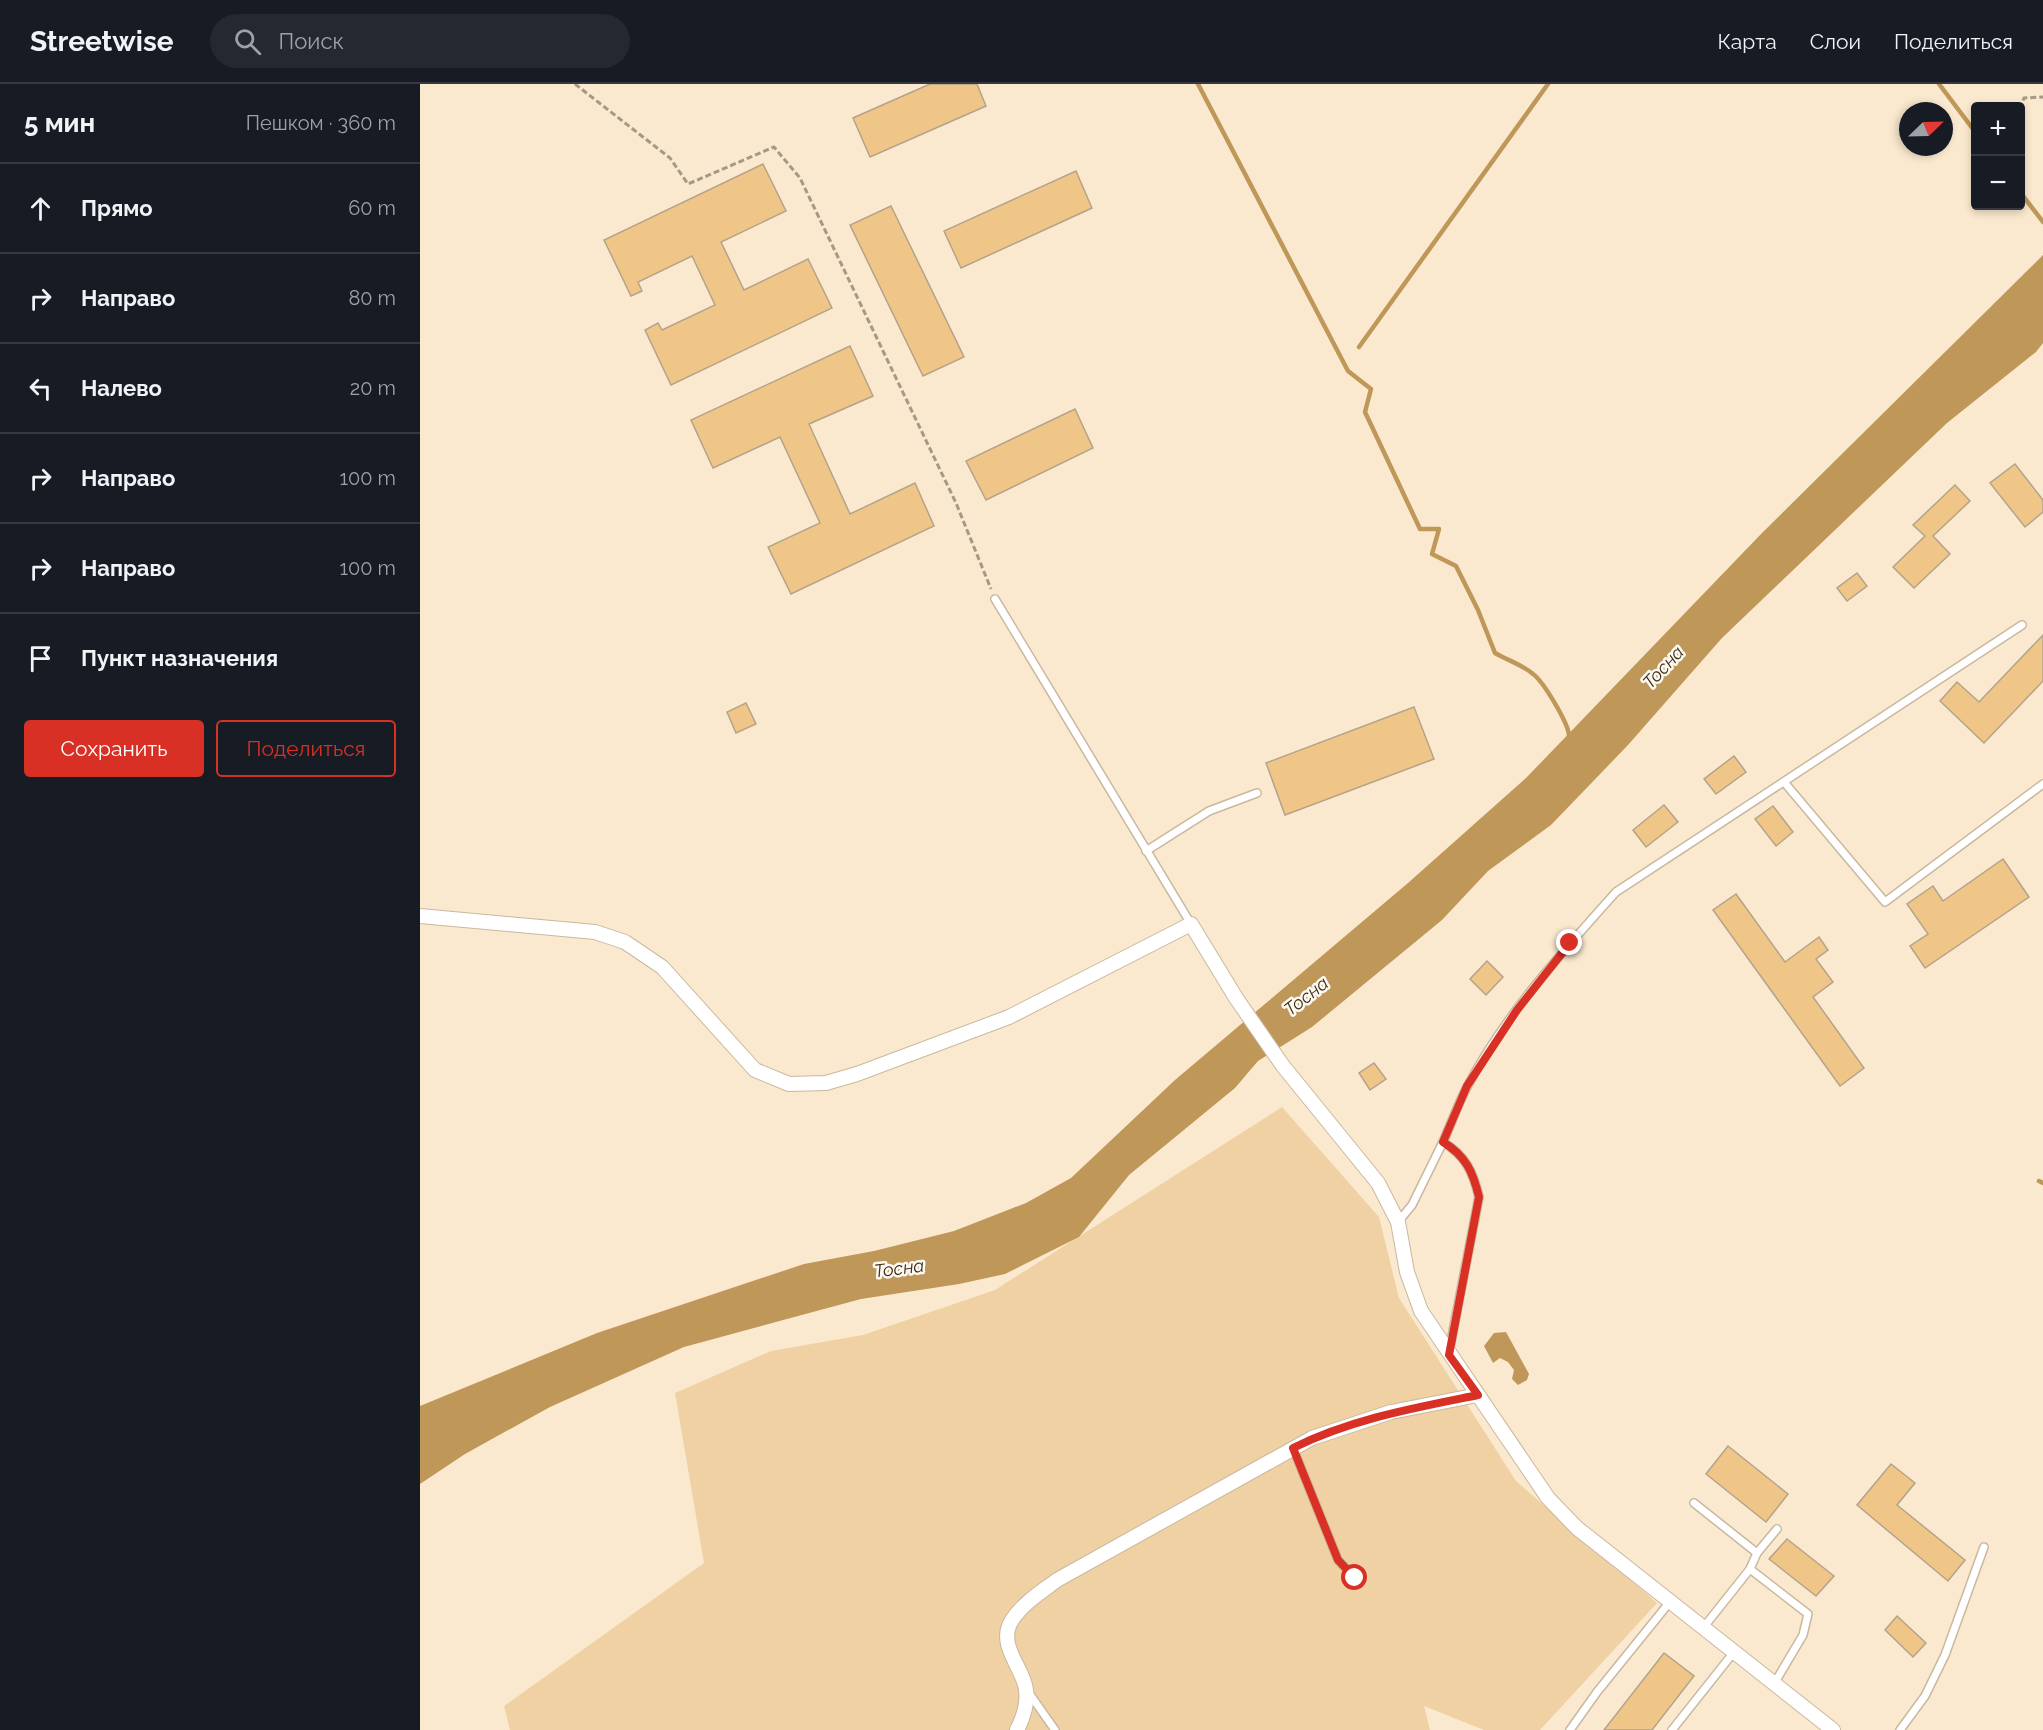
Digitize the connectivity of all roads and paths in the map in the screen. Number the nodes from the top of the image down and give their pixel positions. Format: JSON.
{"nodes":[{"id":1,"x":575,"y":84,"type":"edge"},
{"id":2,"x":2043,"y":97,"type":"edge"},
{"id":3,"x":2023,"y":102,"type":"edge"},
{"id":4,"x":995,"y":599,"type":"joint"},
{"id":5,"x":2022,"y":625,"type":"dead end"},
{"id":6,"x":1784,"y":782,"type":"junction"},
{"id":7,"x":2043,"y":784,"type":"edge"},
{"id":8,"x":1257,"y":793,"type":"dead end"},
{"id":9,"x":1146,"y":851,"type":"junction"},
{"id":10,"x":420,"y":916,"type":"edge"},
{"id":11,"x":1191,"y":924,"type":"junction"},
{"id":12,"x":1443,"y":1142,"type":"junction"},
{"id":13,"x":1398,"y":1222,"type":"junction"},
{"id":14,"x":1449,"y":1355,"type":"junction"},
{"id":15,"x":1478,"y":1395,"type":"junction"},
{"id":16,"x":1293,"y":1448,"type":"junction"},
{"id":17,"x":1694,"y":1503,"type":"dead end"},
{"id":18,"x":1777,"y":1528,"type":"dead end"},
{"id":19,"x":1984,"y":1547,"type":"dead end"},
{"id":20,"x":1757,"y":1553,"type":"junction"},
{"id":21,"x":1750,"y":1569,"type":"junction"},
{"id":22,"x":1355,"y":1578,"type":"dead end"},
{"id":23,"x":1669,"y":1603,"type":"junction"},
{"id":24,"x":1703,"y":1628,"type":"junction"},
{"id":25,"x":1734,"y":1652,"type":"junction"},
{"id":26,"x":1774,"y":1684,"type":"junction"},
{"id":27,"x":1027,"y":1689,"type":"junction"},
{"id":28,"x":1017,"y":1730,"type":"edge"},
{"id":29,"x":1055,"y":1730,"type":"edge"},
{"id":30,"x":1570,"y":1730,"type":"edge"},
{"id":31,"x":1672,"y":1730,"type":"edge"},
{"id":32,"x":1833,"y":1730,"type":"edge"},
{"id":33,"x":1900,"y":1730,"type":"edge"}],
"edges":[{"from":1,"to":4,"type":"path"},
{"from":2,"to":3,"type":"path"},
{"from":4,"to":9,"type":"lane"},
{"from":5,"to":6,"type":"lane"},
{"from":6,"to":7,"type":"lane"},
{"from":6,"to":12,"type":"lane"},
{"from":8,"to":9,"type":"lane"},
{"from":9,"to":11,"type":"lane"},
{"from":10,"to":11,"type":"street"},
{"from":11,"to":13,"type":"street"},
{"from":12,"to":13,"type":"lane"},
{"from":12,"to":14,"type":"lane"},
{"from":13,"to":14,"type":"street"},
{"from":14,"to":15,"type":"street"},
{"from":15,"to":16,"type":"street"},
{"from":15,"to":23,"type":"street"},
{"from":16,"to":22,"type":"lane"},
{"from":16,"to":27,"type":"street"},
{"from":17,"to":20,"type":"lane"},
{"from":18,"to":20,"type":"lane"},
{"from":19,"to":33,"type":"lane"},
{"from":20,"to":21,"type":"lane"},
{"from":21,"to":24,"type":"lane"},
{"from":21,"to":26,"type":"lane"},
{"from":23,"to":24,"type":"street"},
{"from":23,"to":30,"type":"lane"},
{"from":24,"to":25,"type":"street"},
{"from":25,"to":26,"type":"street"},
{"from":25,"to":31,"type":"lane"},
{"from":26,"to":32,"type":"street"},
{"from":27,"to":28,"type":"street"},
{"from":27,"to":29,"type":"lane"}]}
